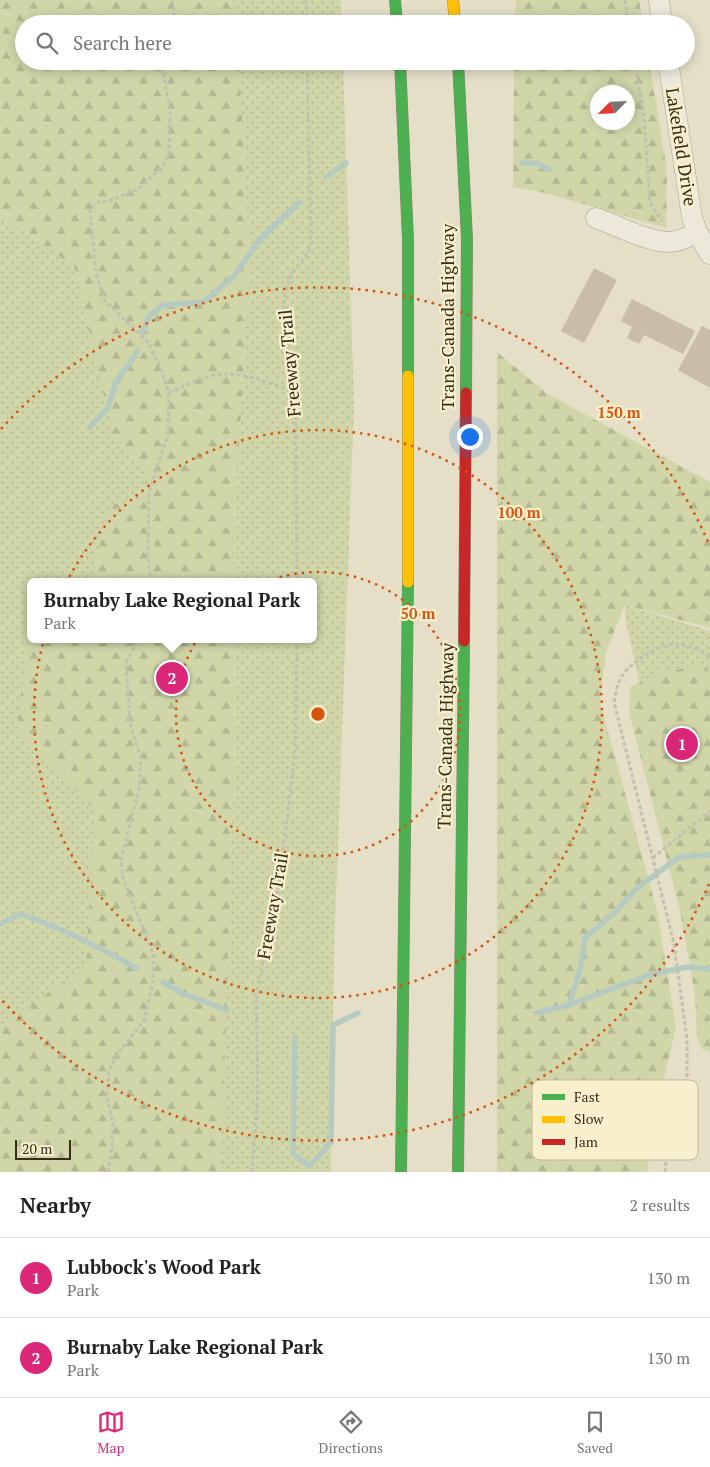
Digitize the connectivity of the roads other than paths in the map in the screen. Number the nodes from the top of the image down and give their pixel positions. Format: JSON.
{"nodes":[{"id":1,"x":395,"y":0,"type":"edge"},
{"id":2,"x":453,"y":0,"type":"edge"},
{"id":3,"x":659,"y":0,"type":"edge"},
{"id":4,"x":396,"y":15,"type":"edge"},
{"id":5,"x":454,"y":15,"type":"edge"},
{"id":6,"x":661,"y":15,"type":"edge"},
{"id":7,"x":400,"y":70,"type":"edge"},
{"id":8,"x":458,"y":70,"type":"edge"},
{"id":9,"x":669,"y":70,"type":"edge"},
{"id":10,"x":596,"y":218,"type":"dead end"},
{"id":11,"x":697,"y":232,"type":"junction"},
{"id":12,"x":710,"y":254,"type":"edge"},
{"id":13,"x":401,"y":1172,"type":"edge"},
{"id":14,"x":458,"y":1172,"type":"edge"}],
"edges":[{"from":1,"to":4,"type":"highway"},
{"from":2,"to":5,"type":"highway"},
{"from":3,"to":6,"type":"street"},
{"from":7,"to":13,"type":"highway"},
{"from":8,"to":14,"type":"highway","name":"Trans-Canada Highway"},
{"from":9,"to":11,"type":"street","name":"Lakefield Drive"},
{"from":10,"to":11,"type":"street"},
{"from":11,"to":12,"type":"street","name":"Lakefield Drive"}]}
